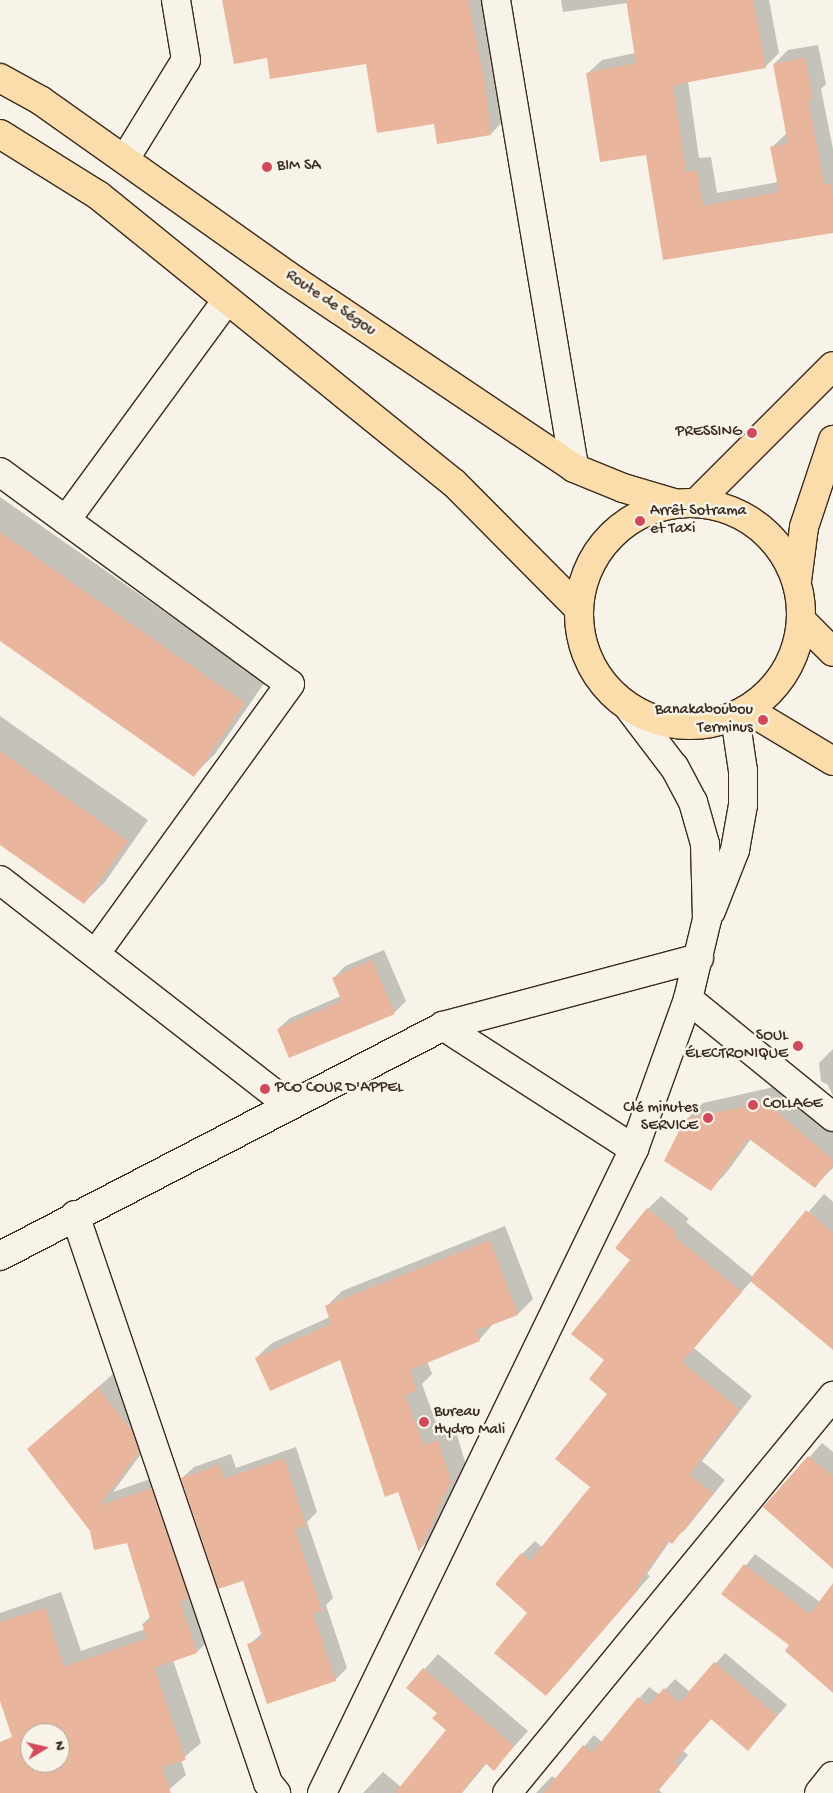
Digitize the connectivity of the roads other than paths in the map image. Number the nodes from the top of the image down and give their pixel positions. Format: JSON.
{"nodes":[{"id":1,"x":176,"y":0,"type":"edge"},
{"id":2,"x":496,"y":0,"type":"edge"},
{"id":3,"x":0,"y":78,"type":"edge"},
{"id":4,"x":0,"y":134,"type":"edge"},
{"id":5,"x":125,"y":159,"type":"junction"},
{"id":6,"x":226,"y":301,"type":"junction"},
{"id":7,"x":833,"y":366,"type":"edge"},
{"id":8,"x":833,"y":440,"type":"edge"},
{"id":9,"x":574,"y":468,"type":"junction"},
{"id":10,"x":0,"y":472,"type":"edge"},
{"id":11,"x":686,"y":502,"type":"junction"},
{"id":12,"x":66,"y":520,"type":"junction"},
{"id":13,"x":797,"y":581,"type":"junction"},
{"id":14,"x":579,"y":609,"type":"junction"},
{"id":15,"x":801,"y":620,"type":"junction"},
{"id":16,"x":833,"y":652,"type":"edge"},
{"id":17,"x":629,"y":708,"type":"junction"},
{"id":18,"x":741,"y":713,"type":"junction"},
{"id":19,"x":833,"y":761,"type":"edge"},
{"id":20,"x":0,"y":880,"type":"edge"},
{"id":21,"x":707,"y":919,"type":"junction"},
{"id":22,"x":97,"y":952,"type":"junction"},
{"id":23,"x":699,"y":958,"type":"junction"},
{"id":24,"x":688,"y":999,"type":"junction"},
{"id":25,"x":443,"y":1026,"type":"junction"},
{"id":26,"x":289,"y":1105,"type":"junction"},
{"id":27,"x":833,"y":1117,"type":"edge"},
{"id":28,"x":634,"y":1149,"type":"junction"},
{"id":29,"x":75,"y":1215,"type":"junction"},
{"id":30,"x":0,"y":1256,"type":"edge"},
{"id":31,"x":833,"y":1396,"type":"edge"},
{"id":32,"x":833,"y":1776,"type":"edge"},
{"id":33,"x":276,"y":1793,"type":"edge"},
{"id":34,"x":322,"y":1793,"type":"edge"},
{"id":35,"x":507,"y":1793,"type":"edge"},
{"id":36,"x":819,"y":1793,"type":"edge"}],
"edges":[{"from":1,"to":5,"type":"street"},
{"from":2,"to":9,"type":"street"},
{"from":3,"to":5,"type":"main road","name":"Route de Ségou"},
{"from":4,"to":6,"type":"main road"},
{"from":5,"to":9,"type":"main road","name":"Route de Ségou"},
{"from":6,"to":12,"type":"street"},
{"from":6,"to":14,"type":"main road"},
{"from":7,"to":11,"type":"main road"},
{"from":8,"to":13,"type":"main road"},
{"from":9,"to":11,"type":"main road","name":"Route de Ségou"},
{"from":10,"to":12,"type":"street"},
{"from":11,"to":13,"type":"main road","name":"Route de Ségou"},
{"from":11,"to":14,"type":"main road","name":"Route de Ségou"},
{"from":12,"to":22,"type":"street"},
{"from":13,"to":15,"type":"main road","name":"Route de Ségou"},
{"from":14,"to":17,"type":"main road","name":"Route de Ségou"},
{"from":15,"to":16,"type":"main road"},
{"from":15,"to":18,"type":"main road","name":"Route de Ségou"},
{"from":17,"to":18,"type":"main road","name":"Route de Ségou"},
{"from":17,"to":21,"type":"street"},
{"from":18,"to":19,"type":"main road"},
{"from":18,"to":21,"type":"street"},
{"from":20,"to":22,"type":"street"},
{"from":21,"to":23,"type":"street"},
{"from":22,"to":26,"type":"street"},
{"from":23,"to":24,"type":"street"},
{"from":23,"to":25,"type":"street"},
{"from":24,"to":27,"type":"street"},
{"from":24,"to":28,"type":"street"},
{"from":25,"to":26,"type":"street"},
{"from":25,"to":28,"type":"street"},
{"from":26,"to":29,"type":"street"},
{"from":28,"to":34,"type":"street"},
{"from":29,"to":30,"type":"street"},
{"from":29,"to":33,"type":"street"},
{"from":31,"to":35,"type":"street"},
{"from":32,"to":36,"type":"street"}]}
